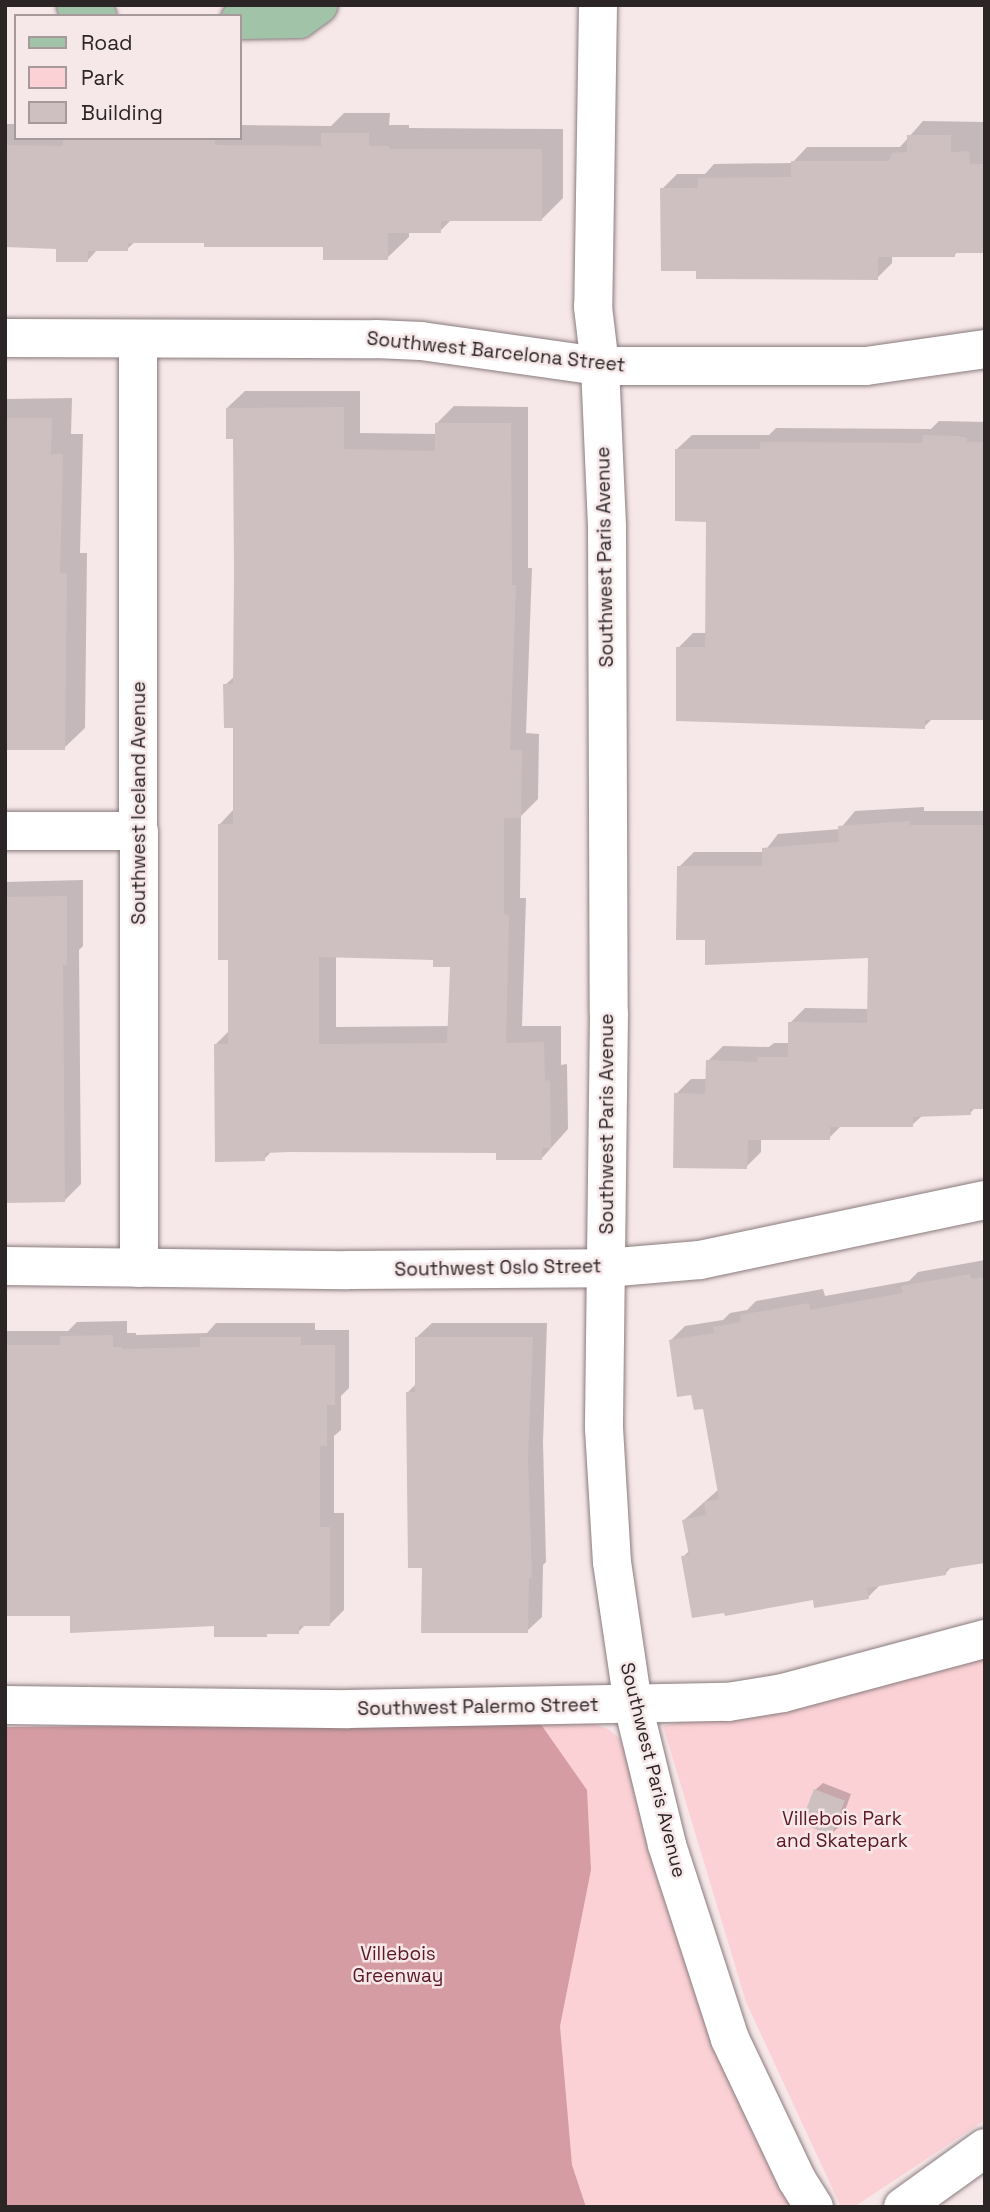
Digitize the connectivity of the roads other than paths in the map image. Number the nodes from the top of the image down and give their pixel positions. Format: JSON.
{"nodes":[{"id":1,"x":76,"y":5,"type":"edge"},
{"id":2,"x":318,"y":5,"type":"edge"},
{"id":3,"x":598,"y":5,"type":"edge"},
{"id":4,"x":93,"y":14,"type":"edge"},
{"id":5,"x":242,"y":20,"type":"edge"},
{"id":6,"x":5,"y":338,"type":"edge"},
{"id":7,"x":138,"y":338,"type":"junction"},
{"id":8,"x":985,"y":349,"type":"edge"},
{"id":9,"x":600,"y":366,"type":"junction"},
{"id":10,"x":5,"y":831,"type":"edge"},
{"id":11,"x":139,"y":831,"type":"junction"},
{"id":12,"x":985,"y":1200,"type":"edge"},
{"id":13,"x":5,"y":1266,"type":"edge"},
{"id":14,"x":139,"y":1268,"type":"junction"},
{"id":15,"x":606,"y":1268,"type":"junction"},
{"id":16,"x":985,"y":1639,"type":"edge"},
{"id":17,"x":633,"y":1704,"type":"junction"},
{"id":18,"x":5,"y":1705,"type":"edge"},
{"id":19,"x":985,"y":2148,"type":"edge"},
{"id":20,"x":814,"y":2207,"type":"edge"},
{"id":21,"x":903,"y":2207,"type":"edge"}],
"edges":[{"from":1,"to":4,"type":"main road"},
{"from":2,"to":5,"type":"main road"},
{"from":3,"to":9,"type":"street","name":"Southwest Paris Avenue"},
{"from":6,"to":7,"type":"street","name":"Southwest Barcelona Street"},
{"from":7,"to":9,"type":"street","name":"Southwest Barcelona Street"},
{"from":7,"to":11,"type":"street","name":"Southwest Iceland Avenue"},
{"from":8,"to":9,"type":"street","name":"Southwest Barcelona Street"},
{"from":9,"to":15,"type":"street","name":"Southwest Paris Avenue"},
{"from":10,"to":11,"type":"street"},
{"from":11,"to":14,"type":"street","name":"Southwest Iceland Avenue"},
{"from":12,"to":15,"type":"street","name":"Southwest Oslo Street"},
{"from":13,"to":14,"type":"street","name":"Southwest Oslo Street"},
{"from":14,"to":15,"type":"street","name":"Southwest Oslo Street"},
{"from":15,"to":17,"type":"street","name":"Southwest Paris Avenue"},
{"from":16,"to":17,"type":"street","name":"Southwest Palermo Street"},
{"from":17,"to":18,"type":"street","name":"Southwest Palermo Street"},
{"from":17,"to":20,"type":"street","name":"Southwest Paris Avenue"},
{"from":19,"to":21,"type":"street"}]}
